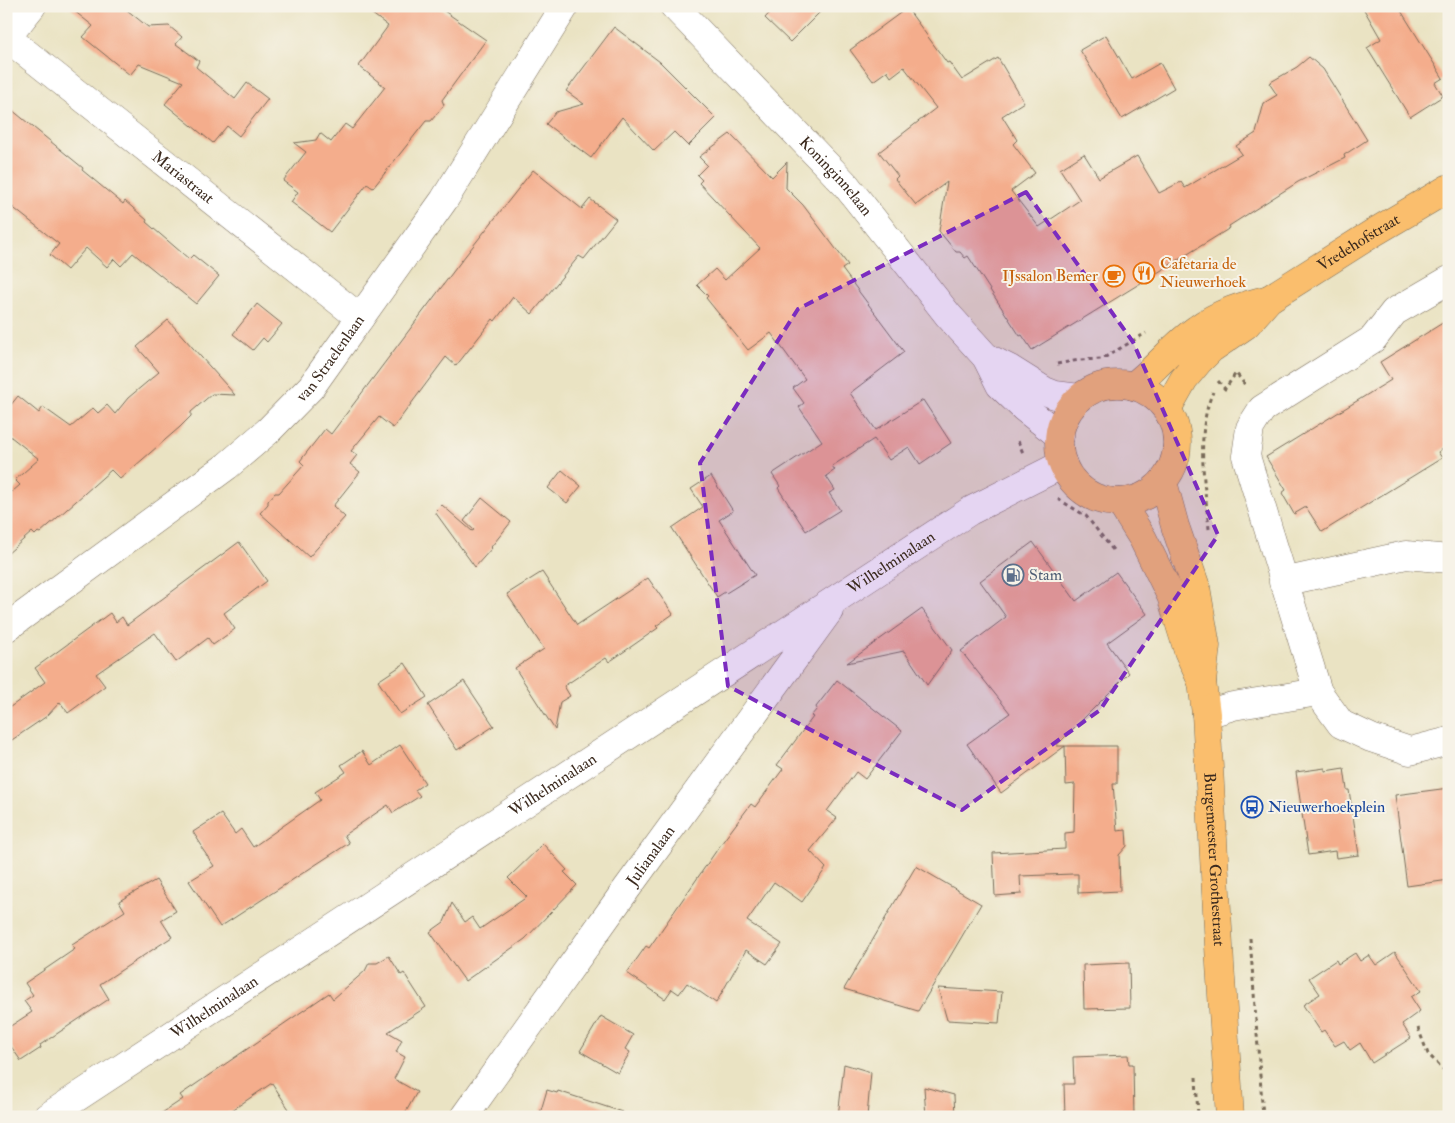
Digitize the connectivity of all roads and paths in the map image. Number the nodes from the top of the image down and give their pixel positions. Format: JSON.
{"nodes":[{"id":1,"x":32,"y":6,"type":"edge"},
{"id":2,"x":565,"y":6,"type":"edge"},
{"id":3,"x":674,"y":6,"type":"edge"},
{"id":4,"x":6,"y":37,"type":"edge"},
{"id":5,"x":1449,"y":188,"type":"edge"},
{"id":6,"x":1449,"y":280,"type":"edge"},
{"id":7,"x":1269,"y":299,"type":"junction"},
{"id":8,"x":360,"y":318,"type":"junction"},
{"id":9,"x":1123,"y":347,"type":"dead end"},
{"id":10,"x":986,"y":357,"type":"junction"},
{"id":11,"x":1052,"y":365,"type":"dead end"},
{"id":12,"x":1133,"y":386,"type":"junction"},
{"id":13,"x":1079,"y":398,"type":"junction"},
{"id":14,"x":1210,"y":400,"type":"dead end"},
{"id":15,"x":1167,"y":409,"type":"junction"},
{"id":16,"x":1060,"y":436,"type":"junction"},
{"id":17,"x":1063,"y":464,"type":"junction"},
{"id":18,"x":1037,"y":476,"type":"junction"},
{"id":19,"x":1163,"y":482,"type":"junction"},
{"id":20,"x":1206,"y":497,"type":"dead end"},
{"id":21,"x":1120,"y":502,"type":"junction"},
{"id":22,"x":1106,"y":539,"type":"dead end"},
{"id":23,"x":1449,"y":559,"type":"edge"},
{"id":24,"x":1283,"y":582,"type":"junction"},
{"id":25,"x":840,"y":596,"type":"junction"},
{"id":26,"x":6,"y":628,"type":"edge"},
{"id":27,"x":1202,"y":682,"type":"junction"},
{"id":28,"x":1318,"y":692,"type":"junction"},
{"id":29,"x":1206,"y":714,"type":"junction"},
{"id":30,"x":1449,"y":741,"type":"edge"},
{"id":31,"x":1418,"y":1028,"type":"dead end"},
{"id":32,"x":1449,"y":1075,"type":"edge"},
{"id":33,"x":47,"y":1117,"type":"edge"},
{"id":34,"x":464,"y":1117,"type":"edge"},
{"id":35,"x":1230,"y":1117,"type":"edge"}],
"edges":[{"from":1,"to":4,"type":"street"},
{"from":2,"to":8,"type":"street","name":"van Straelenlaan"},
{"from":3,"to":10,"type":"street","name":"Koninginnelaan"},
{"from":4,"to":8,"type":"street","name":"Mariastraat"},
{"from":5,"to":7,"type":"main road","name":"Vredehofstraat"},
{"from":6,"to":24,"type":"street"},
{"from":7,"to":12,"type":"main road","name":"Vredehofstraat"},
{"from":7,"to":15,"type":"main road","name":"Vredehofstraat"},
{"from":8,"to":26,"type":"street","name":"van Straelenlaan"},
{"from":9,"to":11,"type":"path"},
{"from":10,"to":13,"type":"street","name":"Koninginnelaan"},
{"from":10,"to":16,"type":"street","name":"Koninginnelaan"},
{"from":12,"to":13,"type":"main road"},
{"from":12,"to":15,"type":"main road"},
{"from":13,"to":16,"type":"main road"},
{"from":14,"to":20,"type":"path"},
{"from":15,"to":19,"type":"main road"},
{"from":16,"to":17,"type":"main road"},
{"from":17,"to":18,"type":"street","name":"Wilhelminalaan"},
{"from":17,"to":21,"type":"main road"},
{"from":18,"to":22,"type":"path"},
{"from":18,"to":25,"type":"street","name":"Wilhelminalaan"},
{"from":19,"to":21,"type":"main road"},
{"from":19,"to":27,"type":"main road"},
{"from":21,"to":27,"type":"main road"},
{"from":23,"to":24,"type":"street"},
{"from":24,"to":28,"type":"street"},
{"from":25,"to":33,"type":"street","name":"Wilhelminalaan"},
{"from":25,"to":34,"type":"street","name":"Julianalaan"},
{"from":27,"to":29,"type":"main road"},
{"from":28,"to":29,"type":"street"},
{"from":28,"to":30,"type":"street"},
{"from":29,"to":35,"type":"main road","name":"Burgemeester Grothestraat"},
{"from":31,"to":32,"type":"path"}]}
